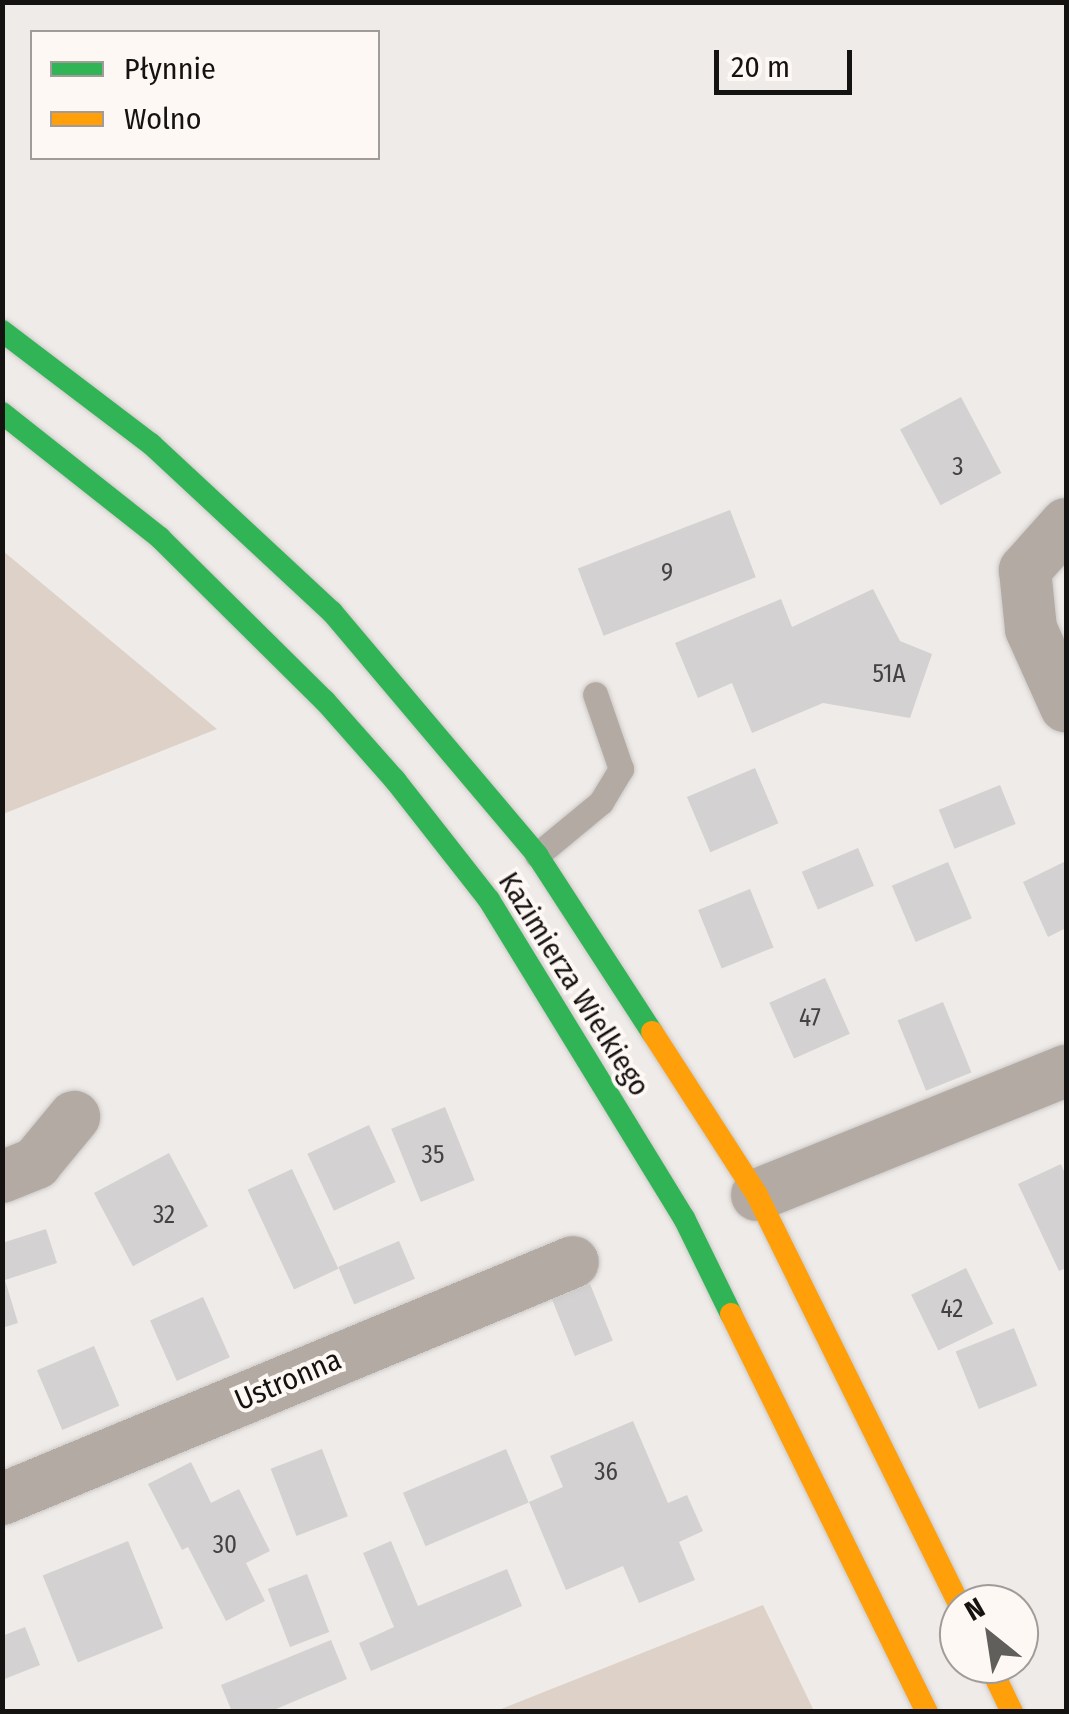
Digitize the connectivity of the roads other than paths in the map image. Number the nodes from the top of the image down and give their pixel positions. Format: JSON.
{"nodes":[{"id":1,"x":2,"y":331,"type":"edge"},
{"id":2,"x":2,"y":413,"type":"edge"},
{"id":3,"x":1066,"y":524,"type":"edge"},
{"id":4,"x":596,"y":694,"type":"dead end"},
{"id":5,"x":1066,"y":707,"type":"edge"},
{"id":6,"x":537,"y":855,"type":"junction"},
{"id":7,"x":1066,"y":1070,"type":"edge"},
{"id":8,"x":74,"y":1117,"type":"dead end"},
{"id":9,"x":2,"y":1176,"type":"edge"},
{"id":10,"x":757,"y":1194,"type":"junction"},
{"id":11,"x":572,"y":1262,"type":"dead end"},
{"id":12,"x":2,"y":1498,"type":"edge"},
{"id":13,"x":949,"y":1584,"type":"edge"},
{"id":14,"x":998,"y":1684,"type":"edge"},
{"id":15,"x":926,"y":1712,"type":"edge"},
{"id":16,"x":1012,"y":1712,"type":"edge"}],
"edges":[{"from":1,"to":6,"type":"main road","name":"Kazimierza Wielkiego"},
{"from":2,"to":15,"type":"main road","name":"Kazimierza Wielkiego"},
{"from":3,"to":5,"type":"street"},
{"from":4,"to":6,"type":"lane"},
{"from":6,"to":10,"type":"main road","name":"Kazimierza Wielkiego"},
{"from":7,"to":10,"type":"street"},
{"from":8,"to":9,"type":"street"},
{"from":10,"to":13,"type":"main road","name":"Kazimierza Wielkiego"},
{"from":11,"to":12,"type":"street","name":"Ustronna"},
{"from":14,"to":16,"type":"main road"}]}
